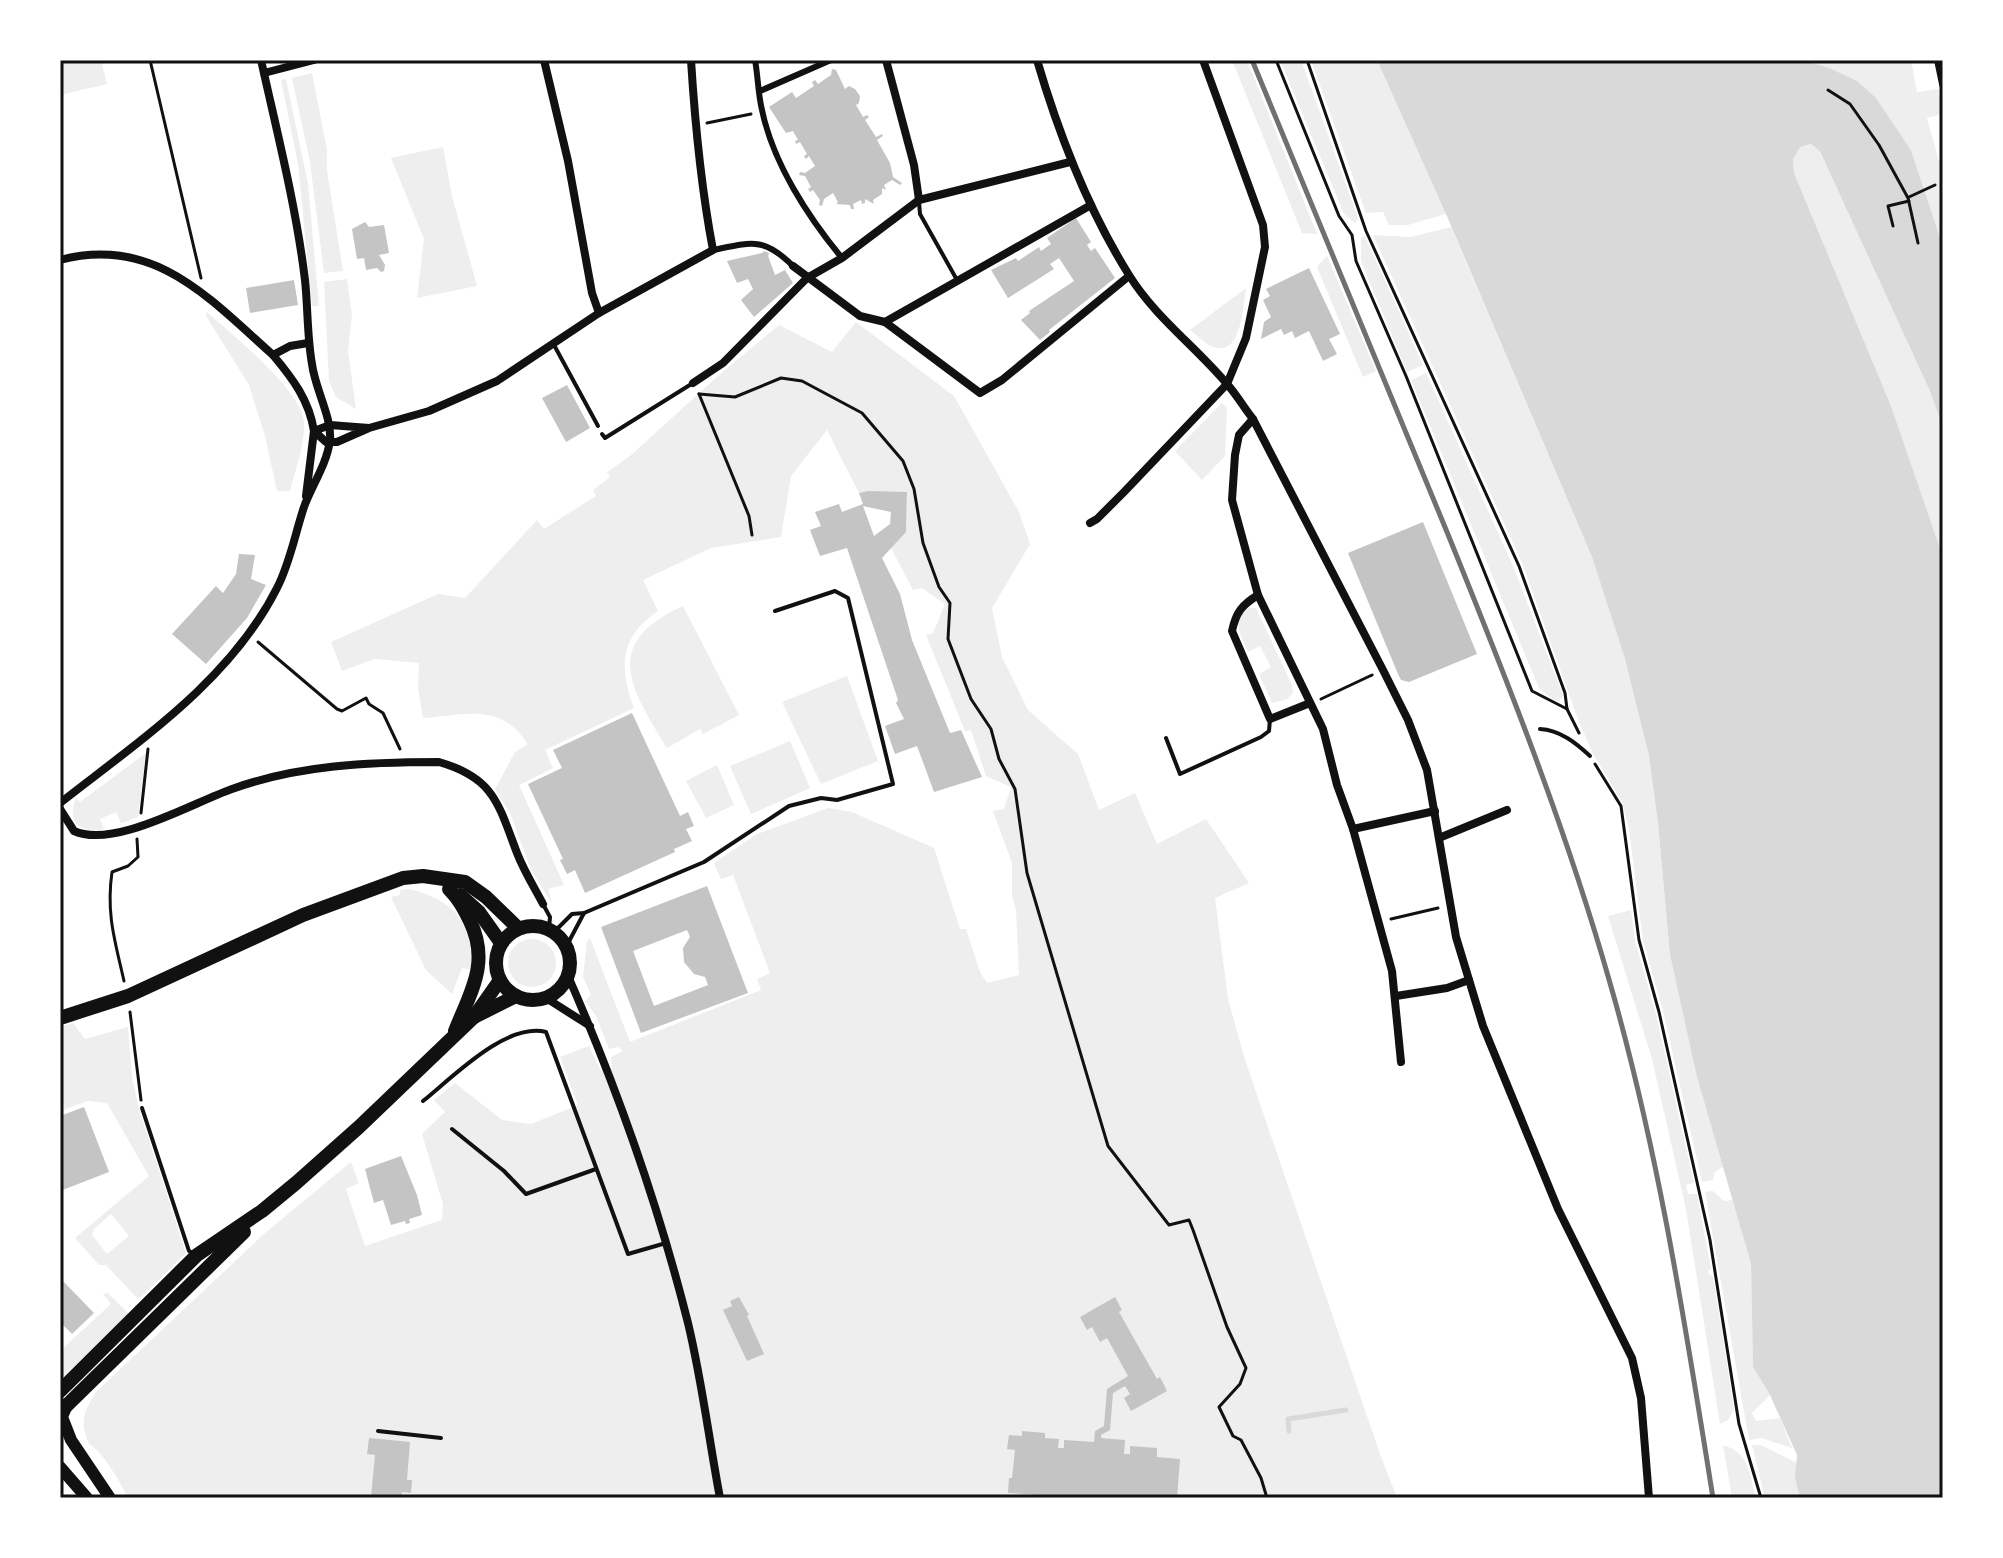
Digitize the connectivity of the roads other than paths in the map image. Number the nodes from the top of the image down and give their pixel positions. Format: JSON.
{"nodes":[{"id":1,"x":261,"y":60,"type":"edge"},
{"id":2,"x":314,"y":60,"type":"edge"},
{"id":3,"x":544,"y":60,"type":"edge"},
{"id":4,"x":691,"y":60,"type":"edge"},
{"id":5,"x":755,"y":60,"type":"edge"},
{"id":6,"x":831,"y":60,"type":"edge"},
{"id":7,"x":886,"y":60,"type":"edge"},
{"id":8,"x":1037,"y":60,"type":"edge"},
{"id":9,"x":1203,"y":60,"type":"edge"},
{"id":10,"x":1938,"y":60,"type":"edge"},
{"id":11,"x":264,"y":73,"type":"junction"},
{"id":12,"x":1943,"y":84,"type":"edge"},
{"id":13,"x":760,"y":91,"type":"junction"},
{"id":14,"x":1070,"y":162,"type":"junction"},
{"id":15,"x":919,"y":200,"type":"junction"},
{"id":16,"x":1091,"y":205,"type":"junction"},
{"id":17,"x":713,"y":250,"type":"junction"},
{"id":18,"x":842,"y":258,"type":"junction"},
{"id":19,"x":60,"y":260,"type":"edge"},
{"id":20,"x":793,"y":266,"type":"joint"},
{"id":21,"x":1129,"y":276,"type":"junction"},
{"id":22,"x":807,"y":278,"type":"junction"},
{"id":23,"x":958,"y":281,"type":"junction"},
{"id":24,"x":599,"y":313,"type":"junction"},
{"id":25,"x":885,"y":322,"type":"junction"},
{"id":26,"x":308,"y":343,"type":"junction"},
{"id":27,"x":553,"y":343,"type":"junction"},
{"id":28,"x":273,"y":355,"type":"junction"},
{"id":29,"x":693,"y":383,"type":"joint"},
{"id":30,"x":1227,"y":384,"type":"junction"},
{"id":31,"x":315,"y":386,"type":"junction"},
{"id":32,"x":304,"y":396,"type":"junction"},
{"id":33,"x":1253,"y":419,"type":"junction"},
{"id":34,"x":330,"y":425,"type":"junction"},
{"id":35,"x":598,"y":426,"type":"dead end"},
{"id":36,"x":369,"y":428,"type":"junction"},
{"id":37,"x":314,"y":431,"type":"junction"},
{"id":38,"x":602,"y":434,"type":"dead end"},
{"id":39,"x":330,"y":443,"type":"junction"},
{"id":40,"x":305,"y":505,"type":"junction"},
{"id":41,"x":1090,"y":523,"type":"dead end"},
{"id":42,"x":1258,"y":595,"type":"junction"},
{"id":43,"x":775,"y":611,"type":"dead end"},
{"id":44,"x":1310,"y":703,"type":"junction"},
{"id":45,"x":1270,"y":719,"type":"junction"},
{"id":46,"x":1540,"y":729,"type":"dead end"},
{"id":47,"x":1166,"y":738,"type":"dead end"},
{"id":48,"x":1590,"y":756,"type":"road end"},
{"id":49,"x":60,"y":803,"type":"edge"},
{"id":50,"x":60,"y":809,"type":"edge"},
{"id":51,"x":1507,"y":810,"type":"dead end"},
{"id":52,"x":1435,"y":811,"type":"junction"},
{"id":53,"x":1353,"y":829,"type":"junction"},
{"id":54,"x":1439,"y":838,"type":"junction"},
{"id":55,"x":412,"y":876,"type":"junction"},
{"id":56,"x":449,"y":889,"type":"junction"},
{"id":57,"x":543,"y":904,"type":"joint"},
{"id":58,"x":584,"y":913,"type":"junction"},
{"id":59,"x":518,"y":928,"type":"junction"},
{"id":60,"x":552,"y":930,"type":"junction"},
{"id":61,"x":501,"y":943,"type":"junction"},
{"id":62,"x":566,"y":947,"type":"junction"},
{"id":63,"x":568,"y":976,"type":"junction"},
{"id":64,"x":500,"y":980,"type":"junction"},
{"id":65,"x":1469,"y":980,"type":"junction"},
{"id":66,"x":516,"y":996,"type":"junction"},
{"id":67,"x":1396,"y":996,"type":"junction"},
{"id":68,"x":546,"y":998,"type":"junction"},
{"id":69,"x":474,"y":1017,"type":"junction"},
{"id":70,"x":60,"y":1018,"type":"edge"},
{"id":71,"x":590,"y":1027,"type":"junction"},
{"id":72,"x":453,"y":1035,"type":"junction"},
{"id":73,"x":1401,"y":1062,"type":"dead end"},
{"id":74,"x":423,"y":1101,"type":"dead end"},
{"id":75,"x":142,"y":1108,"type":"road end"},
{"id":76,"x":452,"y":1129,"type":"dead end"},
{"id":77,"x":596,"y":1169,"type":"junction"},
{"id":78,"x":262,"y":1211,"type":"junction"},
{"id":79,"x":666,"y":1243,"type":"junction"},
{"id":80,"x":197,"y":1255,"type":"junction"},
{"id":81,"x":62,"y":1403,"type":"edge"},
{"id":82,"x":378,"y":1431,"type":"dead end"},
{"id":83,"x":441,"y":1438,"type":"dead end"},
{"id":84,"x":60,"y":1467,"type":"edge"},
{"id":85,"x":60,"y":1478,"type":"edge"},
{"id":86,"x":75,"y":1484,"type":"junction"},
{"id":87,"x":87,"y":1498,"type":"edge"},
{"id":88,"x":110,"y":1498,"type":"edge"},
{"id":89,"x":720,"y":1498,"type":"edge"},
{"id":90,"x":1649,"y":1498,"type":"edge"}],
"edges":[{"from":1,"to":11,"type":"street"},
{"from":2,"to":11,"type":"street"},
{"from":3,"to":24,"type":"street"},
{"from":4,"to":17,"type":"street"},
{"from":5,"to":13,"type":"street"},
{"from":6,"to":13,"type":"street"},
{"from":7,"to":15,"type":"street"},
{"from":8,"to":14,"type":"street"},
{"from":9,"to":30,"type":"street"},
{"from":10,"to":12,"type":"street"},
{"from":11,"to":26,"type":"street"},
{"from":13,"to":18,"type":"street"},
{"from":14,"to":15,"type":"street"},
{"from":14,"to":16,"type":"street"},
{"from":15,"to":18,"type":"street"},
{"from":15,"to":23,"type":"lane"},
{"from":16,"to":21,"type":"street"},
{"from":16,"to":23,"type":"street"},
{"from":17,"to":20,"type":"street"},
{"from":17,"to":24,"type":"street"},
{"from":18,"to":22,"type":"street"},
{"from":19,"to":28,"type":"street"},
{"from":20,"to":22,"type":"street"},
{"from":21,"to":25,"type":"street"},
{"from":21,"to":30,"type":"street"},
{"from":22,"to":25,"type":"street"},
{"from":22,"to":29,"type":"street"},
{"from":23,"to":25,"type":"street"},
{"from":24,"to":27,"type":"street"},
{"from":26,"to":28,"type":"street"},
{"from":26,"to":31,"type":"street"},
{"from":27,"to":35,"type":"lane"},
{"from":27,"to":36,"type":"street"},
{"from":28,"to":32,"type":"street"},
{"from":29,"to":38,"type":"lane"},
{"from":30,"to":33,"type":"street"},
{"from":30,"to":41,"type":"street"},
{"from":31,"to":32,"type":"street"},
{"from":31,"to":34,"type":"street"},
{"from":32,"to":37,"type":"street"},
{"from":33,"to":42,"type":"street"},
{"from":33,"to":52,"type":"street"},
{"from":34,"to":36,"type":"street"},
{"from":34,"to":37,"type":"street"},
{"from":34,"to":39,"type":"street"},
{"from":36,"to":39,"type":"street"},
{"from":37,"to":39,"type":"street"},
{"from":37,"to":40,"type":"street"},
{"from":39,"to":40,"type":"street"},
{"from":40,"to":49,"type":"street"},
{"from":42,"to":44,"type":"street"},
{"from":42,"to":45,"type":"street"},
{"from":43,"to":58,"type":"lane"},
{"from":44,"to":45,"type":"street"},
{"from":44,"to":53,"type":"street"},
{"from":45,"to":47,"type":"lane"},
{"from":46,"to":48,"type":"lane"},
{"from":50,"to":57,"type":"street"},
{"from":51,"to":54,"type":"street"},
{"from":52,"to":53,"type":"street"},
{"from":52,"to":54,"type":"street"},
{"from":53,"to":67,"type":"street"},
{"from":54,"to":65,"type":"street"},
{"from":55,"to":56,"type":"main road"},
{"from":55,"to":59,"type":"main road"},
{"from":55,"to":70,"type":"main road"},
{"from":56,"to":61,"type":"main road"},
{"from":56,"to":72,"type":"main road"},
{"from":57,"to":60,"type":"lane"},
{"from":58,"to":60,"type":"lane"},
{"from":58,"to":62,"type":"lane"},
{"from":59,"to":60,"type":"main road"},
{"from":59,"to":61,"type":"main road"},
{"from":60,"to":62,"type":"main road"},
{"from":61,"to":64,"type":"main road"},
{"from":62,"to":63,"type":"main road"},
{"from":63,"to":68,"type":"main road"},
{"from":63,"to":71,"type":"street"},
{"from":64,"to":66,"type":"main road"},
{"from":64,"to":69,"type":"main road"},
{"from":65,"to":67,"type":"street"},
{"from":65,"to":90,"type":"street"},
{"from":66,"to":68,"type":"main road"},
{"from":66,"to":69,"type":"main road"},
{"from":67,"to":73,"type":"street"},
{"from":68,"to":71,"type":"street"},
{"from":69,"to":72,"type":"main road"},
{"from":71,"to":79,"type":"street"},
{"from":72,"to":78,"type":"main road"},
{"from":74,"to":77,"type":"lane"},
{"from":75,"to":80,"type":"lane"},
{"from":76,"to":77,"type":"lane"},
{"from":77,"to":79,"type":"lane"},
{"from":78,"to":80,"type":"main road"},
{"from":78,"to":81,"type":"main road"},
{"from":79,"to":89,"type":"street"},
{"from":80,"to":81,"type":"main road"},
{"from":81,"to":88,"type":"main road"},
{"from":82,"to":83,"type":"lane"},
{"from":84,"to":86,"type":"main road"},
{"from":85,"to":86,"type":"main road"},
{"from":86,"to":87,"type":"main road"}]}
